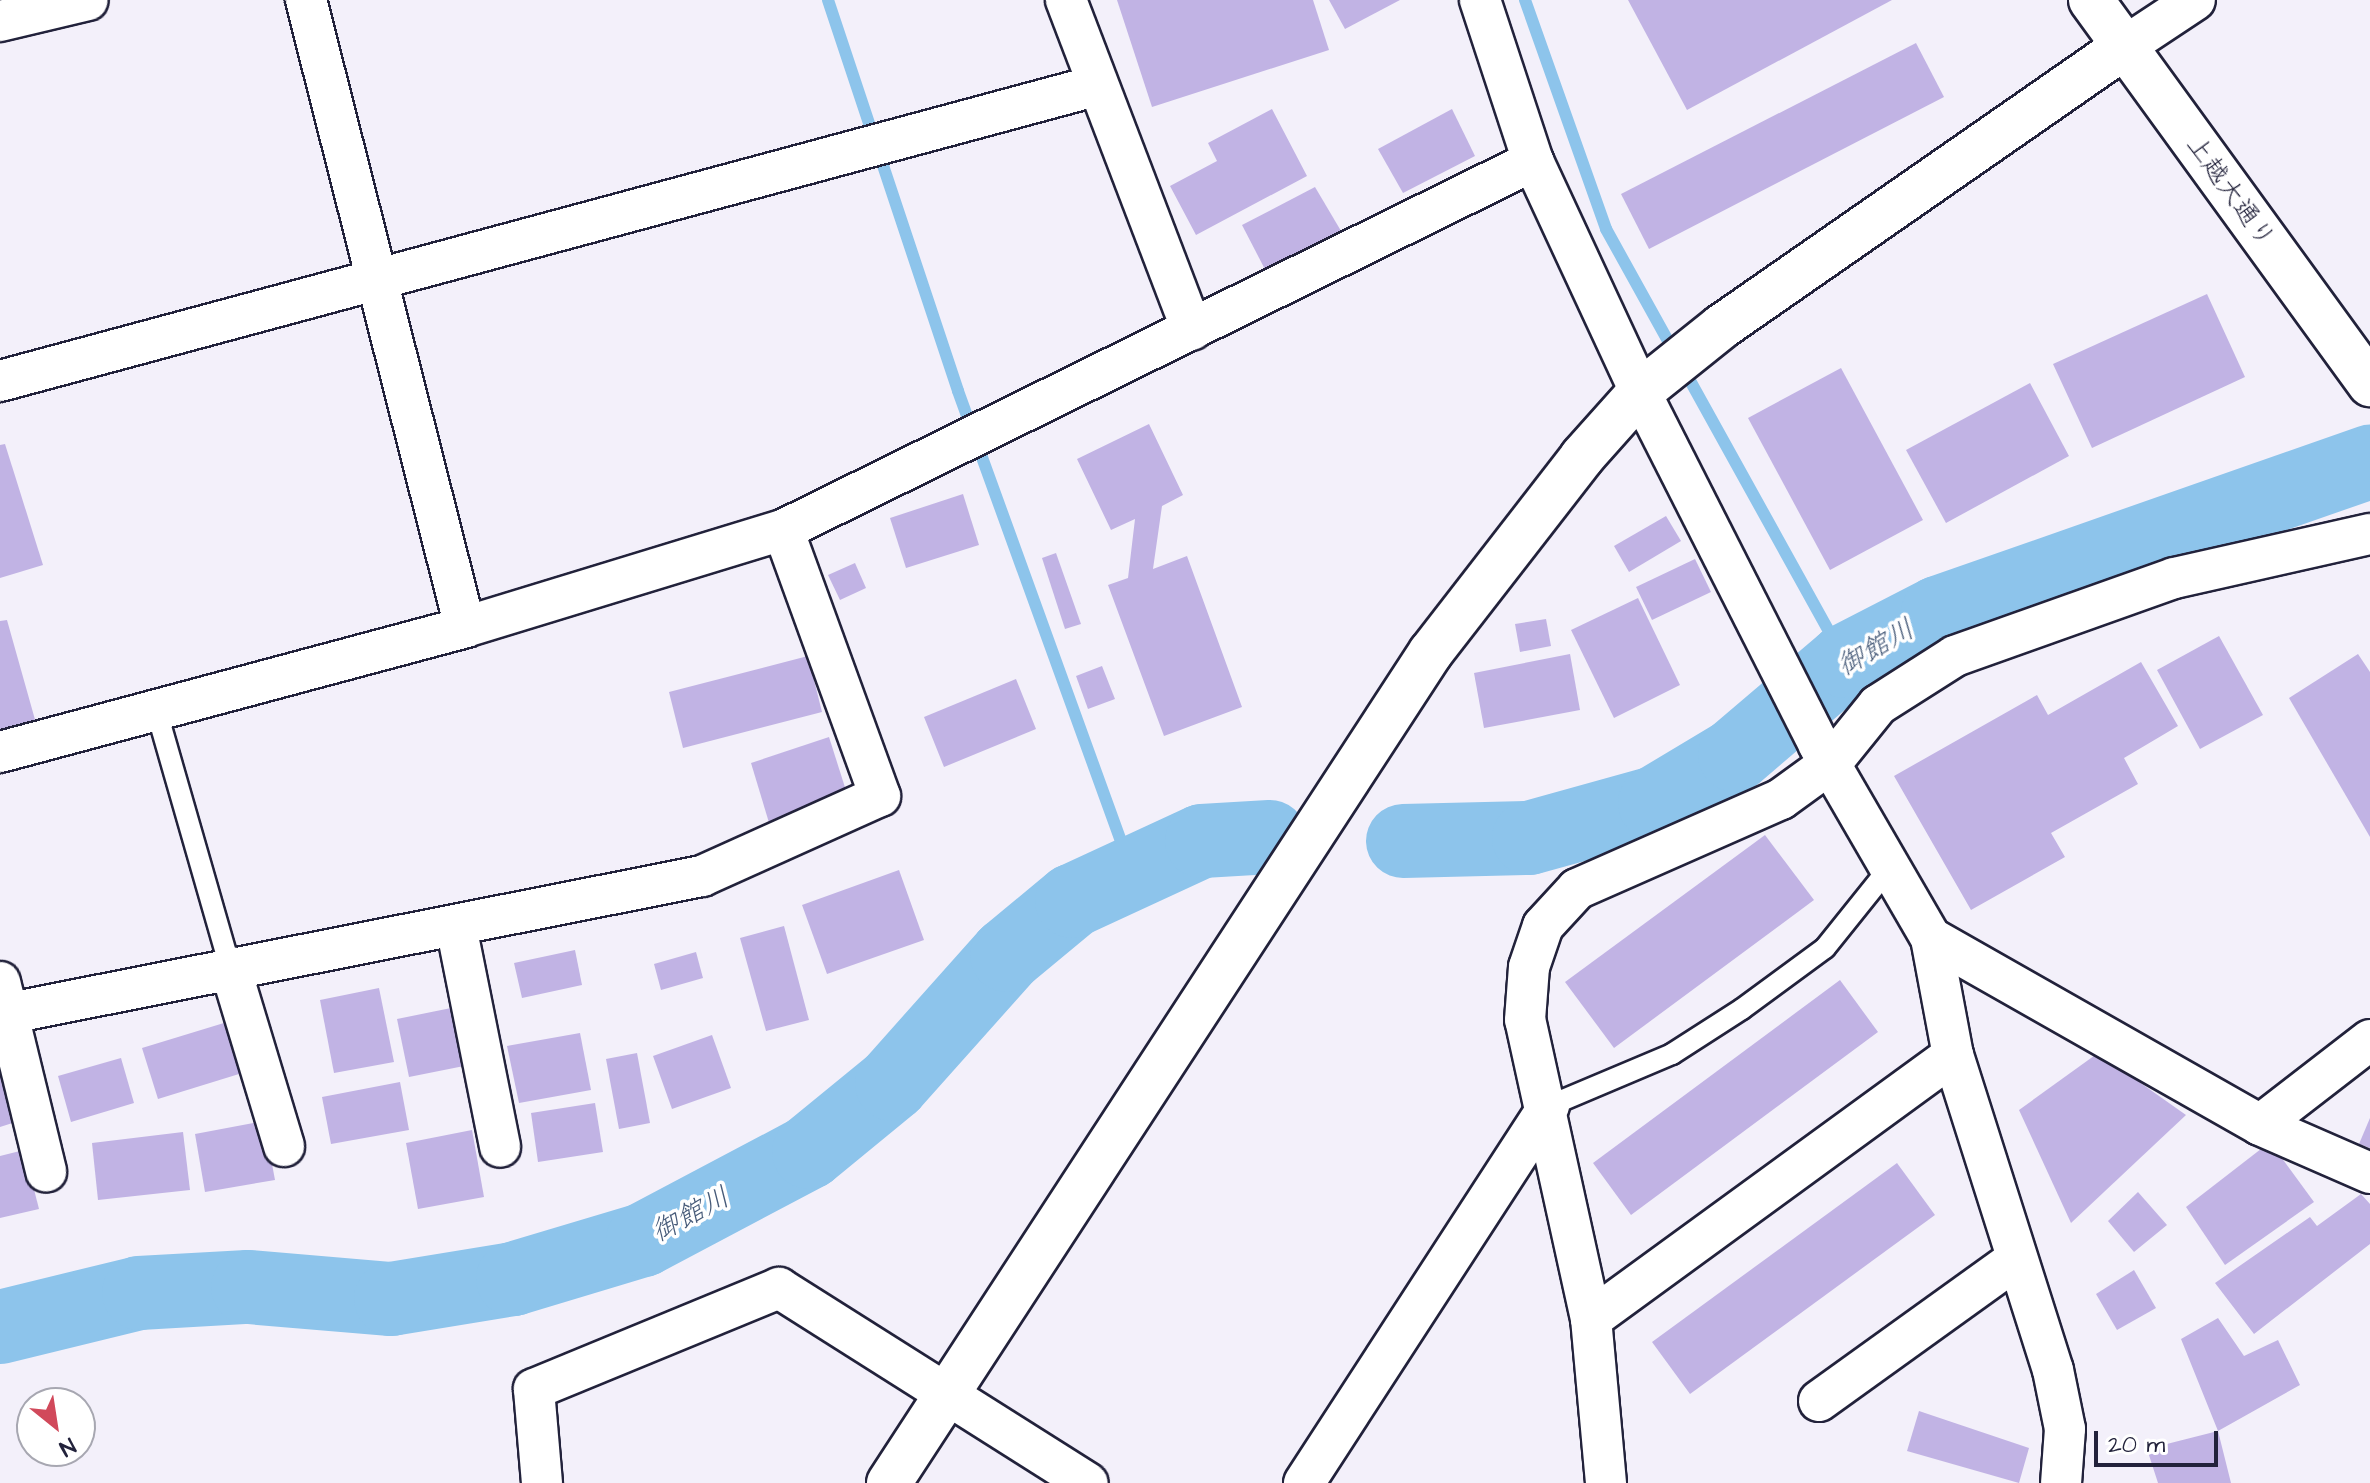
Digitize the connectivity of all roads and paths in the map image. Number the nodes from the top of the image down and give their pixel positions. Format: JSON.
{"nodes":[{"id":1,"x":88,"y":0,"type":"edge"},
{"id":2,"x":306,"y":0,"type":"edge"},
{"id":3,"x":1066,"y":0,"type":"edge"},
{"id":4,"x":1480,"y":0,"type":"edge"},
{"id":5,"x":2091,"y":0,"type":"edge"},
{"id":6,"x":2195,"y":0,"type":"edge"},
{"id":7,"x":0,"y":21,"type":"edge"},
{"id":8,"x":2124,"y":47,"type":"junction"},
{"id":9,"x":1095,"y":86,"type":"junction"},
{"id":10,"x":1533,"y":161,"type":"junction"},
{"id":11,"x":381,"y":276,"type":"junction"},
{"id":12,"x":1192,"y":330,"type":"junction"},
{"id":13,"x":0,"y":381,"type":"edge"},
{"id":14,"x":2370,"y":384,"type":"edge"},
{"id":15,"x":1640,"y":392,"type":"junction"},
{"id":16,"x":783,"y":530,"type":"junction"},
{"id":17,"x":2370,"y":534,"type":"edge"},
{"id":18,"x":465,"y":627,"type":"junction"},
{"id":19,"x":156,"y":709,"type":"junction"},
{"id":20,"x":0,"y":752,"type":"edge"},
{"id":21,"x":1825,"y":754,"type":"junction"},
{"id":22,"x":1889,"y":868,"type":"junction"},
{"id":23,"x":456,"y":926,"type":"junction"},
{"id":24,"x":1931,"y":938,"type":"junction"},
{"id":25,"x":230,"y":967,"type":"junction"},
{"id":26,"x":3,"y":1004,"type":"edge"},
{"id":27,"x":2370,"y":1040,"type":"edge"},
{"id":28,"x":1953,"y":1055,"type":"junction"},
{"id":29,"x":1549,"y":1106,"type":"junction"},
{"id":30,"x":2260,"y":1125,"type":"junction"},
{"id":31,"x":284,"y":1146,"type":"dead end"},
{"id":32,"x":500,"y":1147,"type":"dead end"},
{"id":33,"x":46,"y":1171,"type":"dead end"},
{"id":34,"x":2370,"y":1173,"type":"edge"},
{"id":35,"x":2015,"y":1260,"type":"junction"},
{"id":36,"x":1591,"y":1319,"type":"junction"},
{"id":37,"x":946,"y":1392,"type":"junction"},
{"id":38,"x":1819,"y":1401,"type":"dead end"},
{"id":39,"x":542,"y":1483,"type":"edge"},
{"id":40,"x":889,"y":1483,"type":"edge"},
{"id":41,"x":1088,"y":1483,"type":"edge"},
{"id":42,"x":1304,"y":1483,"type":"edge"},
{"id":43,"x":1606,"y":1483,"type":"edge"},
{"id":44,"x":2061,"y":1483,"type":"edge"}],
"edges":[{"from":1,"to":7,"type":"street"},
{"from":2,"to":11,"type":"street"},
{"from":3,"to":9,"type":"street"},
{"from":4,"to":10,"type":"street"},
{"from":5,"to":8,"type":"street","name":"上越大通り"},
{"from":6,"to":8,"type":"street"},
{"from":8,"to":14,"type":"street","name":"上越大通り"},
{"from":8,"to":15,"type":"street"},
{"from":9,"to":11,"type":"street"},
{"from":9,"to":12,"type":"street"},
{"from":10,"to":12,"type":"street"},
{"from":10,"to":15,"type":"street"},
{"from":11,"to":13,"type":"street"},
{"from":11,"to":18,"type":"street"},
{"from":12,"to":16,"type":"street"},
{"from":15,"to":21,"type":"street"},
{"from":15,"to":37,"type":"street"},
{"from":16,"to":18,"type":"street"},
{"from":16,"to":23,"type":"street"},
{"from":17,"to":21,"type":"street"},
{"from":18,"to":19,"type":"street"},
{"from":19,"to":20,"type":"street"},
{"from":19,"to":25,"type":"lane"},
{"from":21,"to":22,"type":"street"},
{"from":21,"to":29,"type":"street"},
{"from":22,"to":24,"type":"street"},
{"from":22,"to":29,"type":"lane"},
{"from":23,"to":25,"type":"street"},
{"from":23,"to":32,"type":"street"},
{"from":24,"to":28,"type":"street"},
{"from":24,"to":30,"type":"street"},
{"from":25,"to":26,"type":"street"},
{"from":25,"to":31,"type":"street"},
{"from":26,"to":33,"type":"street"},
{"from":27,"to":30,"type":"street"},
{"from":28,"to":35,"type":"street"},
{"from":28,"to":36,"type":"street"},
{"from":29,"to":36,"type":"street"},
{"from":29,"to":42,"type":"street"},
{"from":30,"to":34,"type":"street"},
{"from":35,"to":38,"type":"street"},
{"from":35,"to":44,"type":"street"},
{"from":36,"to":43,"type":"street"},
{"from":37,"to":39,"type":"street"},
{"from":37,"to":40,"type":"street"},
{"from":37,"to":41,"type":"street"}]}
